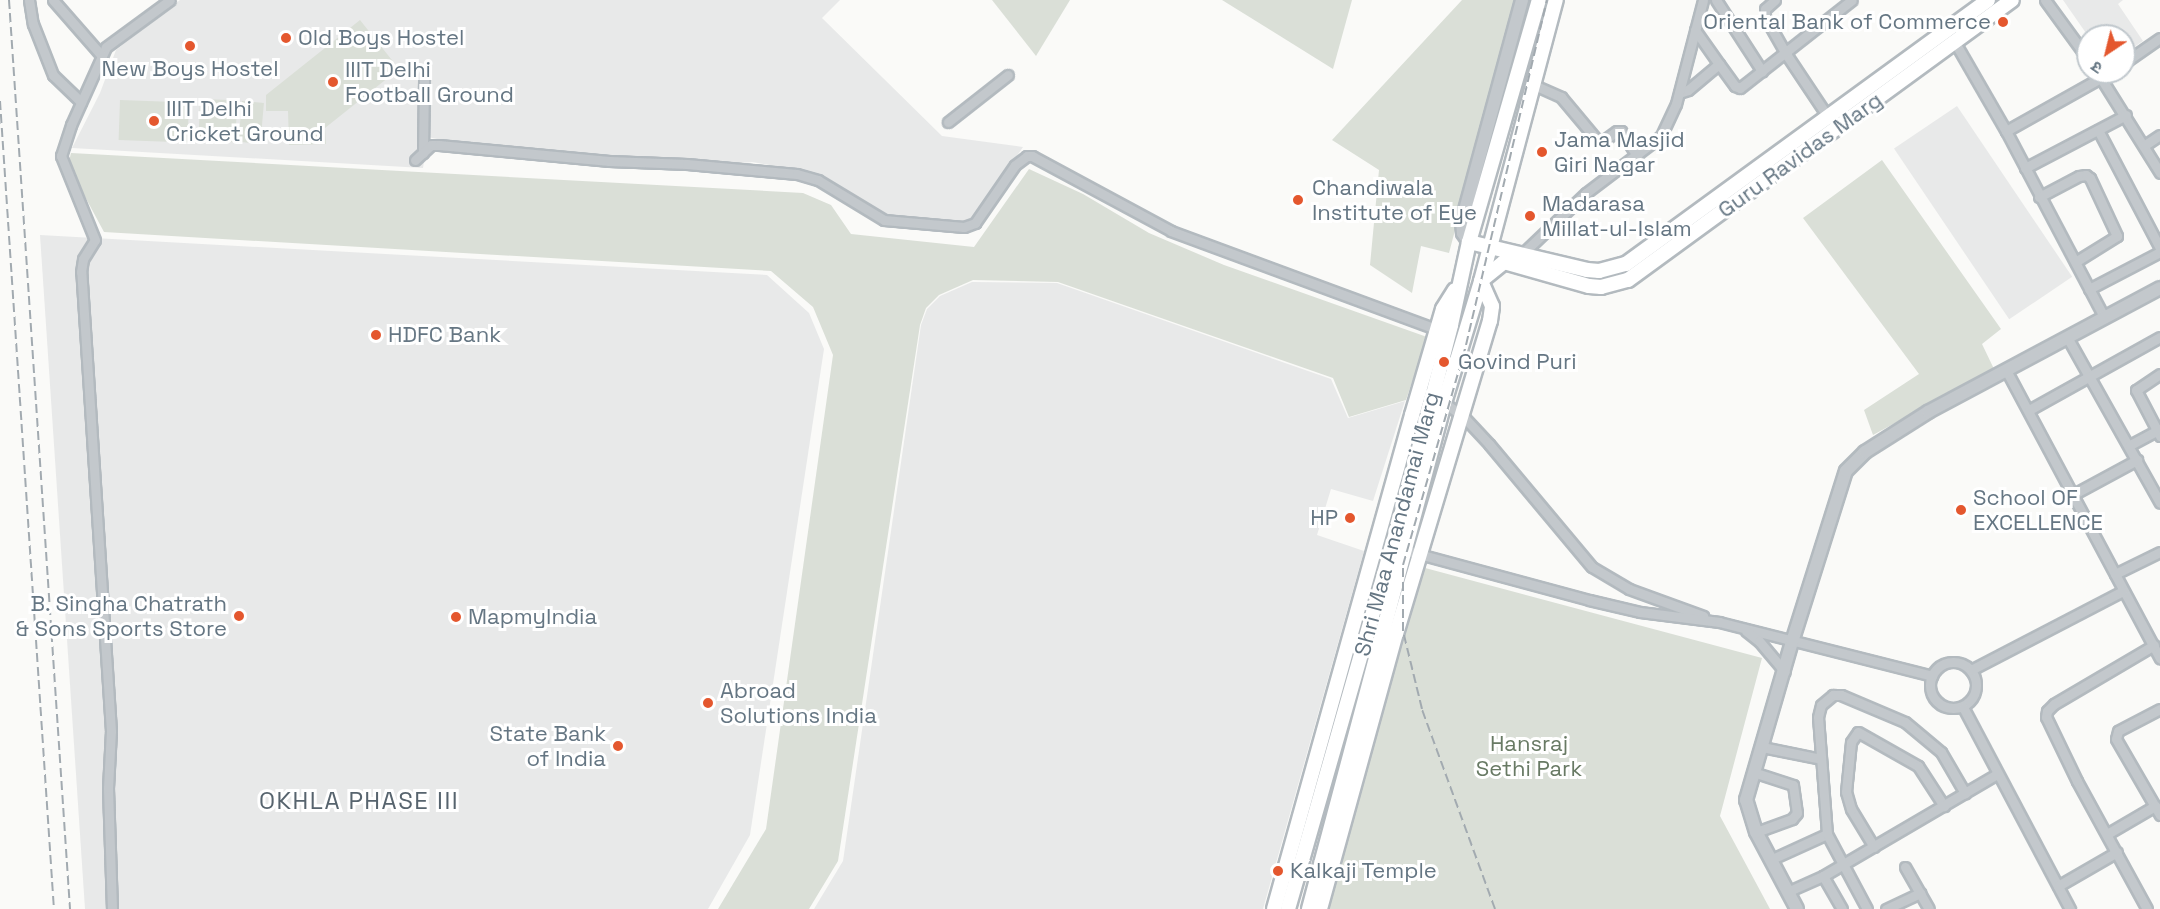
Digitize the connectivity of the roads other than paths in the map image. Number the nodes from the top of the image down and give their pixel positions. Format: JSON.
{"nodes":[{"id":1,"x":29,"y":0,"type":"edge"},
{"id":2,"x":53,"y":0,"type":"edge"},
{"id":3,"x":170,"y":0,"type":"edge"},
{"id":4,"x":1522,"y":0,"type":"edge"},
{"id":5,"x":1539,"y":0,"type":"edge"},
{"id":6,"x":1556,"y":0,"type":"edge"},
{"id":7,"x":1703,"y":0,"type":"edge"},
{"id":8,"x":1716,"y":0,"type":"edge"},
{"id":9,"x":1758,"y":0,"type":"edge"},
{"id":10,"x":1775,"y":0,"type":"edge"},
{"id":11,"x":1852,"y":0,"type":"edge"},
{"id":12,"x":1988,"y":0,"type":"edge"},
{"id":13,"x":2012,"y":0,"type":"edge"},
{"id":14,"x":2045,"y":0,"type":"edge"},
{"id":15,"x":1841,"y":3,"type":"edge"},
{"id":16,"x":1765,"y":9,"type":"junction"},
{"id":17,"x":1695,"y":30,"type":"junction"},
{"id":18,"x":2160,"y":38,"type":"edge"},
{"id":19,"x":1954,"y":41,"type":"junction"},
{"id":20,"x":2076,"y":43,"type":"edge"},
{"id":21,"x":1786,"y":54,"type":"junction"},
{"id":22,"x":2136,"y":55,"type":"edge"},
{"id":23,"x":102,"y":57,"type":"junction"},
{"id":24,"x":1719,"y":64,"type":"junction"},
{"id":25,"x":1762,"y":71,"type":"junction"},
{"id":26,"x":1008,"y":75,"type":"dead end"},
{"id":27,"x":424,"y":77,"type":"dead end"},
{"id":28,"x":2085,"y":84,"type":"edge"},
{"id":29,"x":2106,"y":84,"type":"edge"},
{"id":30,"x":1534,"y":85,"type":"junction"},
{"id":31,"x":1679,"y":93,"type":"junction"},
{"id":32,"x":81,"y":102,"type":"junction"},
{"id":33,"x":2126,"y":115,"type":"junction"},
{"id":34,"x":948,"y":122,"type":"dead end"},
{"id":35,"x":1832,"y":123,"type":"junction"},
{"id":36,"x":2098,"y":130,"type":"junction"},
{"id":37,"x":2006,"y":131,"type":"junction"},
{"id":38,"x":2160,"y":135,"type":"edge"},
{"id":39,"x":2145,"y":145,"type":"junction"},
{"id":40,"x":423,"y":153,"type":"junction"},
{"id":41,"x":1637,"y":156,"type":"junction"},
{"id":42,"x":415,"y":160,"type":"dead end"},
{"id":43,"x":2025,"y":168,"type":"junction"},
{"id":44,"x":2160,"y":173,"type":"edge"},
{"id":45,"x":2040,"y":197,"type":"junction"},
{"id":46,"x":1469,"y":242,"type":"junction"},
{"id":47,"x":1491,"y":247,"type":"junction"},
{"id":48,"x":2160,"y":250,"type":"edge"},
{"id":49,"x":1522,"y":254,"type":"junction"},
{"id":50,"x":2075,"y":262,"type":"junction"},
{"id":51,"x":1481,"y":280,"type":"junction"},
{"id":52,"x":2160,"y":288,"type":"edge"},
{"id":53,"x":2089,"y":289,"type":"junction"},
{"id":54,"x":2104,"y":317,"type":"junction"},
{"id":55,"x":1443,"y":332,"type":"junction"},
{"id":56,"x":2160,"y":336,"type":"edge"},
{"id":57,"x":2067,"y":338,"type":"junction"},
{"id":58,"x":2006,"y":370,"type":"junction"},
{"id":59,"x":2160,"y":374,"type":"edge"},
{"id":60,"x":2089,"y":375,"type":"junction"},
{"id":61,"x":1444,"y":403,"type":"junction"},
{"id":62,"x":2029,"y":410,"type":"junction"},
{"id":63,"x":1462,"y":415,"type":"junction"},
{"id":64,"x":2159,"y":432,"type":"edge"},
{"id":65,"x":2130,"y":445,"type":"junction"},
{"id":66,"x":2137,"y":460,"type":"junction"},
{"id":67,"x":2074,"y":494,"type":"junction"},
{"id":68,"x":2160,"y":503,"type":"edge"},
{"id":69,"x":1404,"y":550,"type":"junction"},
{"id":70,"x":2160,"y":552,"type":"edge"},
{"id":71,"x":1420,"y":555,"type":"junction"},
{"id":72,"x":2115,"y":574,"type":"junction"},
{"id":73,"x":2123,"y":591,"type":"junction"},
{"id":74,"x":1719,"y":622,"type":"junction"},
{"id":75,"x":1741,"y":628,"type":"junction"},
{"id":76,"x":1792,"y":642,"type":"junction"},
{"id":77,"x":2154,"y":645,"type":"junction"},
{"id":78,"x":2160,"y":658,"type":"edge"},
{"id":79,"x":1971,"y":670,"type":"junction"},
{"id":80,"x":1785,"y":672,"type":"junction"},
{"id":81,"x":1932,"y":676,"type":"junction"},
{"id":82,"x":1963,"y":707,"type":"junction"},
{"id":83,"x":2160,"y":708,"type":"edge"},
{"id":84,"x":1762,"y":747,"type":"junction"},
{"id":85,"x":1821,"y":759,"type":"junction"},
{"id":86,"x":1753,"y":771,"type":"junction"},
{"id":87,"x":1997,"y":774,"type":"junction"},
{"id":88,"x":1965,"y":794,"type":"junction"},
{"id":89,"x":1944,"y":806,"type":"junction"},
{"id":90,"x":2157,"y":811,"type":"edge"},
{"id":91,"x":1756,"y":832,"type":"junction"},
{"id":92,"x":1827,"y":834,"type":"junction"},
{"id":93,"x":2107,"y":834,"type":"junction"},
{"id":94,"x":1874,"y":847,"type":"junction"},
{"id":95,"x":2117,"y":852,"type":"junction"},
{"id":96,"x":1772,"y":859,"type":"junction"},
{"id":97,"x":1844,"y":864,"type":"junction"},
{"id":98,"x":1905,"y":867,"type":"dead end"},
{"id":99,"x":1823,"y":876,"type":"junction"},
{"id":100,"x":2058,"y":886,"type":"junction"},
{"id":101,"x":1787,"y":892,"type":"junction"},
{"id":102,"x":1920,"y":893,"type":"junction"},
{"id":103,"x":112,"y":909,"type":"edge"},
{"id":104,"x":1274,"y":909,"type":"edge"},
{"id":105,"x":1288,"y":909,"type":"edge"},
{"id":106,"x":1309,"y":909,"type":"edge"},
{"id":107,"x":1320,"y":909,"type":"edge"},
{"id":108,"x":1797,"y":909,"type":"edge"},
{"id":109,"x":1842,"y":909,"type":"edge"},
{"id":110,"x":1867,"y":909,"type":"edge"},
{"id":111,"x":1886,"y":909,"type":"edge"},
{"id":112,"x":1929,"y":909,"type":"edge"},
{"id":113,"x":2070,"y":909,"type":"edge"},
{"id":114,"x":2147,"y":909,"type":"edge"}],
"edges":[{"from":1,"to":32,"type":"street"},
{"from":2,"to":23,"type":"street"},
{"from":3,"to":23,"type":"street"},
{"from":4,"to":46,"type":"street"},
{"from":5,"to":46,"type":"main road"},
{"from":6,"to":30,"type":"main road","name":"Shri Maa Anandamai Marg"},
{"from":7,"to":17,"type":"street"},
{"from":8,"to":25,"type":"street"},
{"from":9,"to":16,"type":"street"},
{"from":10,"to":16,"type":"street"},
{"from":11,"to":15,"type":"street"},
{"from":12,"to":35,"type":"main road","name":"Guru Ravidas Marg"},
{"from":13,"to":19,"type":"main road","name":"Guru Ravidas Marg"},
{"from":14,"to":20,"type":"street"},
{"from":15,"to":21,"type":"street"},
{"from":16,"to":21,"type":"street"},
{"from":17,"to":24,"type":"street"},
{"from":17,"to":31,"type":"street"},
{"from":18,"to":22,"type":"street"},
{"from":19,"to":35,"type":"main road","name":"Guru Ravidas Marg"},
{"from":19,"to":37,"type":"street"},
{"from":21,"to":25,"type":"street"},
{"from":21,"to":35,"type":"street"},
{"from":23,"to":32,"type":"street"},
{"from":24,"to":25,"type":"street"},
{"from":24,"to":31,"type":"street"},
{"from":26,"to":34,"type":"street"},
{"from":27,"to":40,"type":"street"},
{"from":28,"to":37,"type":"street"},
{"from":29,"to":33,"type":"street"},
{"from":30,"to":41,"type":"street"},
{"from":30,"to":47,"type":"main road","name":"Shri Maa Anandamai Marg"},
{"from":31,"to":41,"type":"street"},
{"from":32,"to":103,"type":"street"},
{"from":33,"to":36,"type":"street"},
{"from":33,"to":39,"type":"street"},
{"from":35,"to":49,"type":"main road","name":"Guru Ravidas Marg"},
{"from":35,"to":51,"type":"main road","name":"Guru Ravidas Marg"},
{"from":36,"to":43,"type":"street"},
{"from":36,"to":48,"type":"street"},
{"from":37,"to":43,"type":"street"},
{"from":38,"to":39,"type":"street"},
{"from":39,"to":44,"type":"street"},
{"from":40,"to":42,"type":"street"},
{"from":40,"to":55,"type":"street"},
{"from":41,"to":49,"type":"street"},
{"from":43,"to":45,"type":"street"},
{"from":45,"to":50,"type":"street"},
{"from":45,"to":50,"type":"street"},
{"from":46,"to":47,"type":"main road","name":"Guru Ravidas Marg"},
{"from":46,"to":55,"type":"main road"},
{"from":47,"to":49,"type":"main road","name":"Guru Ravidas Marg"},
{"from":47,"to":51,"type":"main road","name":"Shri Maa Anandamai Marg"},
{"from":48,"to":53,"type":"street"},
{"from":50,"to":53,"type":"street"},
{"from":51,"to":61,"type":"main road","name":"Shri Maa Anandamai Marg"},
{"from":51,"to":63,"type":"main road"},
{"from":52,"to":54,"type":"street"},
{"from":53,"to":54,"type":"street"},
{"from":54,"to":57,"type":"street"},
{"from":55,"to":104,"type":"main road"},
{"from":55,"to":105,"type":"main road","name":"Shri Maa Anandamai Marg"},
{"from":56,"to":60,"type":"street"},
{"from":57,"to":58,"type":"street"},
{"from":57,"to":60,"type":"street"},
{"from":58,"to":62,"type":"street"},
{"from":58,"to":76,"type":"street"},
{"from":59,"to":64,"type":"street"},
{"from":60,"to":62,"type":"street"},
{"from":60,"to":65,"type":"street"},
{"from":61,"to":63,"type":"street"},
{"from":61,"to":69,"type":"main road","name":"Shri Maa Anandamai Marg"},
{"from":62,"to":67,"type":"street"},
{"from":63,"to":71,"type":"main road"},
{"from":63,"to":74,"type":"street"},
{"from":64,"to":65,"type":"street"},
{"from":65,"to":66,"type":"street"},
{"from":66,"to":67,"type":"street"},
{"from":66,"to":68,"type":"street"},
{"from":67,"to":72,"type":"street"},
{"from":69,"to":71,"type":"street"},
{"from":69,"to":106,"type":"main road","name":"Shri Maa Anandamai Marg"},
{"from":70,"to":72,"type":"street"},
{"from":71,"to":74,"type":"street"},
{"from":71,"to":107,"type":"main road"},
{"from":72,"to":73,"type":"street"},
{"from":73,"to":77,"type":"street"},
{"from":73,"to":79,"type":"street"},
{"from":74,"to":75,"type":"street"},
{"from":75,"to":76,"type":"street"},
{"from":75,"to":80,"type":"street"},
{"from":76,"to":80,"type":"street"},
{"from":76,"to":81,"type":"street"},
{"from":77,"to":78,"type":"street"},
{"from":77,"to":93,"type":"street"},
{"from":79,"to":81,"type":"street"},
{"from":79,"to":82,"type":"street"},
{"from":80,"to":84,"type":"street"},
{"from":81,"to":82,"type":"street"},
{"from":82,"to":87,"type":"street"},
{"from":83,"to":90,"type":"street"},
{"from":84,"to":85,"type":"street"},
{"from":84,"to":86,"type":"street"},
{"from":85,"to":88,"type":"street"},
{"from":85,"to":92,"type":"street"},
{"from":86,"to":91,"type":"street"},
{"from":86,"to":91,"type":"street"},
{"from":87,"to":88,"type":"street"},
{"from":87,"to":100,"type":"street"},
{"from":88,"to":89,"type":"street"},
{"from":89,"to":94,"type":"street"},
{"from":89,"to":94,"type":"street"},
{"from":90,"to":93,"type":"street"},
{"from":91,"to":96,"type":"street"},
{"from":92,"to":96,"type":"street"},
{"from":92,"to":97,"type":"street"},
{"from":93,"to":95,"type":"street"},
{"from":94,"to":97,"type":"street"},
{"from":95,"to":100,"type":"street"},
{"from":95,"to":114,"type":"street"},
{"from":96,"to":101,"type":"street"},
{"from":97,"to":99,"type":"street"},
{"from":97,"to":110,"type":"street"},
{"from":98,"to":102,"type":"street"},
{"from":99,"to":101,"type":"street"},
{"from":99,"to":109,"type":"street"},
{"from":100,"to":113,"type":"street"},
{"from":101,"to":108,"type":"street"},
{"from":102,"to":111,"type":"street"},
{"from":102,"to":112,"type":"street"}]}
